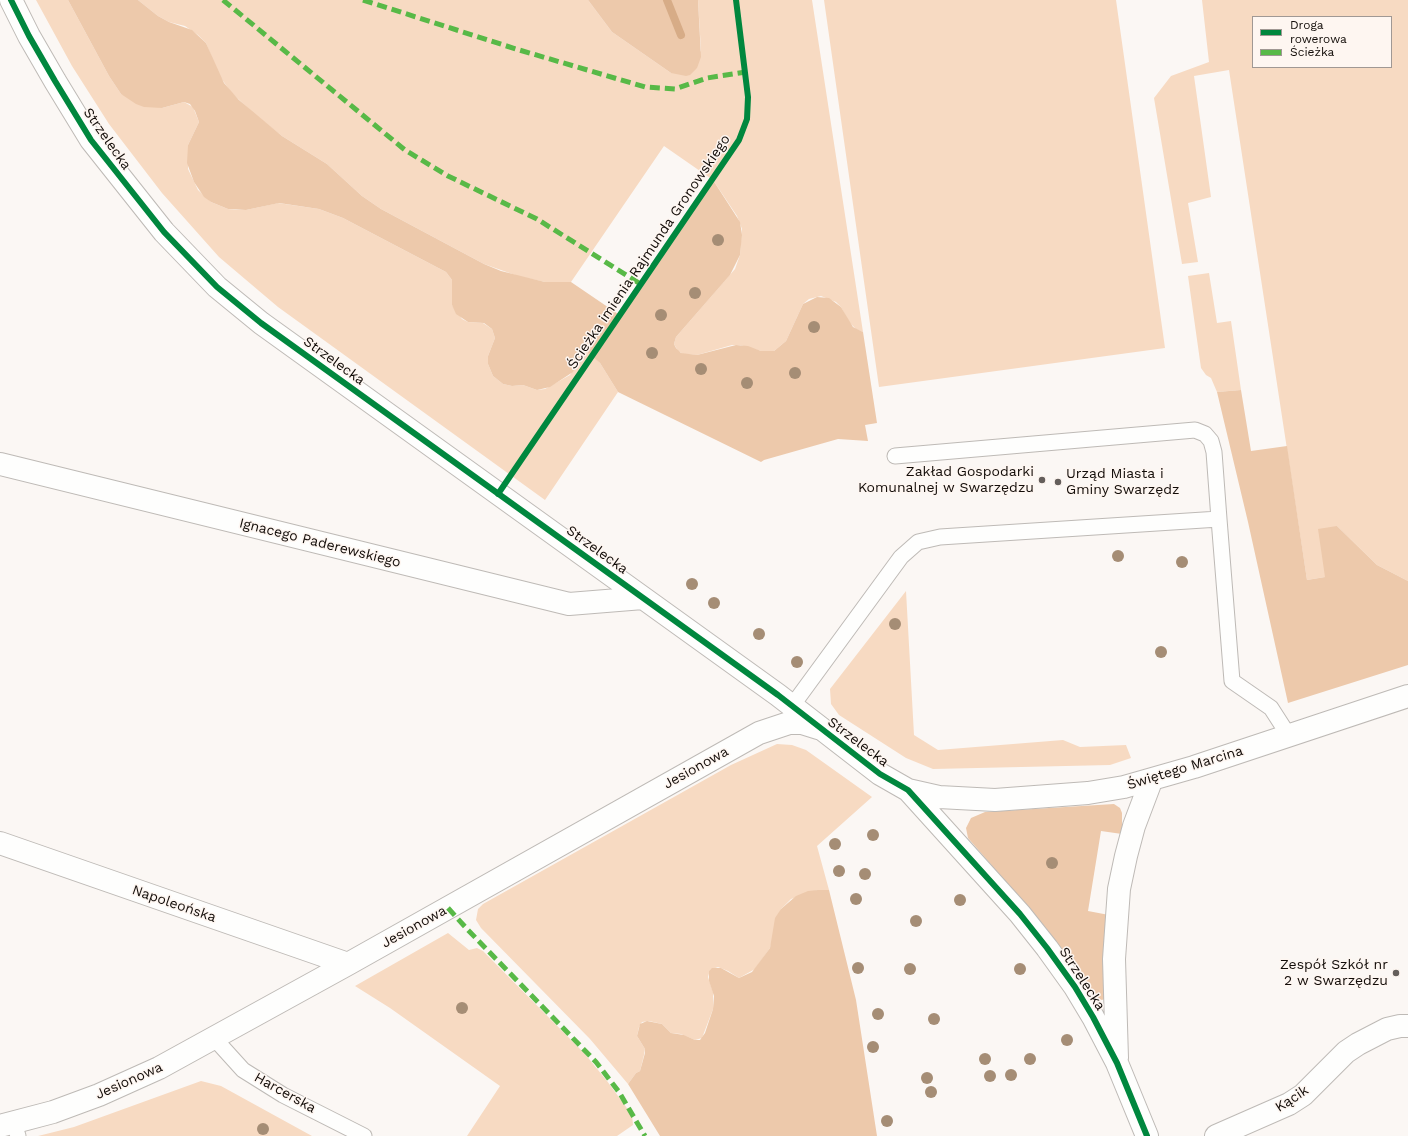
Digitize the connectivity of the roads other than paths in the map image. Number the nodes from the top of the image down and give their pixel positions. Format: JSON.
{"nodes":[{"id":1,"x":11,"y":0,"type":"edge"},
{"id":2,"x":895,"y":456,"type":"dead end"},
{"id":3,"x":0,"y":464,"type":"edge"},
{"id":4,"x":1219,"y":519,"type":"junction"},
{"id":5,"x":642,"y":598,"type":"junction"},
{"id":6,"x":1408,"y":696,"type":"edge"},
{"id":7,"x":792,"y":706,"type":"junction"},
{"id":8,"x":821,"y":730,"type":"junction"},
{"id":9,"x":1289,"y":736,"type":"junction"},
{"id":10,"x":1151,"y":781,"type":"junction"},
{"id":11,"x":908,"y":790,"type":"junction"},
{"id":12,"x":0,"y":843,"type":"edge"},
{"id":13,"x":348,"y":964,"type":"junction"},
{"id":14,"x":1408,"y":1026,"type":"edge"},
{"id":15,"x":214,"y":1038,"type":"junction"},
{"id":16,"x":1117,"y":1063,"type":"junction"},
{"id":17,"x":11,"y":1129,"type":"edge"},
{"id":18,"x":364,"y":1136,"type":"edge"},
{"id":19,"x":1147,"y":1136,"type":"edge"},
{"id":20,"x":1216,"y":1136,"type":"edge"}],
"edges":[{"from":1,"to":5,"type":"street","name":"Strzelecka"},
{"from":2,"to":4,"type":"lane"},
{"from":3,"to":5,"type":"street","name":"Ignacego Paderewskiego"},
{"from":4,"to":7,"type":"lane"},
{"from":4,"to":9,"type":"lane"},
{"from":5,"to":7,"type":"street","name":"Strzelecka"},
{"from":6,"to":9,"type":"street","name":"Świętego Marcina"},
{"from":7,"to":8,"type":"street","name":"Strzelecka"},
{"from":8,"to":11,"type":"street","name":"Strzelecka"},
{"from":8,"to":13,"type":"street","name":"Jesionowa"},
{"from":9,"to":10,"type":"street","name":"Świętego Marcina"},
{"from":10,"to":11,"type":"street","name":"Świętego Marcina"},
{"from":10,"to":16,"type":"street","name":"Strzelecka"},
{"from":11,"to":16,"type":"street","name":"Strzelecka"},
{"from":12,"to":13,"type":"street","name":"Napoleońska"},
{"from":13,"to":15,"type":"street","name":"Jesionowa"},
{"from":14,"to":20,"type":"street","name":"Kącik"},
{"from":15,"to":17,"type":"street","name":"Jesionowa"},
{"from":15,"to":18,"type":"lane","name":"Harcerska"},
{"from":16,"to":19,"type":"street","name":"Strzelecka"}]}
